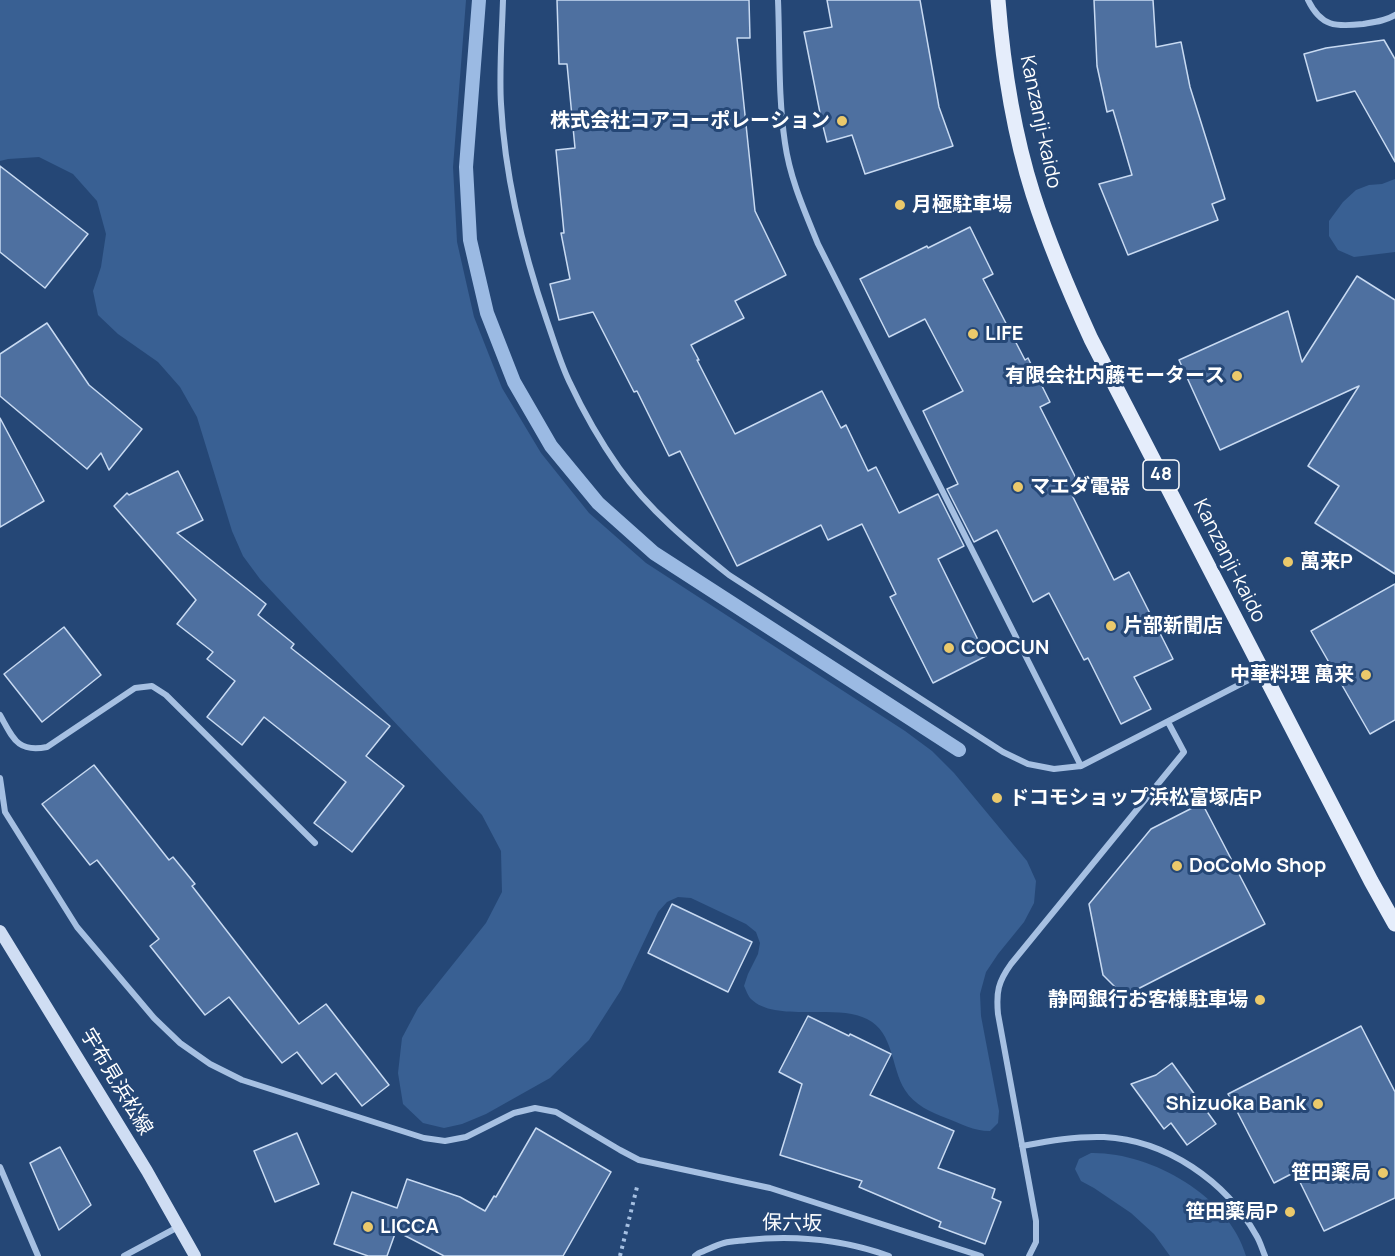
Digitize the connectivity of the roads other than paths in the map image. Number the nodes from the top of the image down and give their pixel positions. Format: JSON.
{"nodes":[{"id":1,"x":503,"y":0,"type":"edge"},
{"id":2,"x":778,"y":0,"type":"edge"},
{"id":3,"x":998,"y":0,"type":"edge"},
{"id":4,"x":1308,"y":0,"type":"edge"},
{"id":5,"x":1395,"y":15,"type":"edge"},
{"id":6,"x":1263,"y":672,"type":"junction"},
{"id":7,"x":0,"y":715,"type":"edge"},
{"id":8,"x":1168,"y":722,"type":"junction"},
{"id":9,"x":3,"y":727,"type":"edge"},
{"id":10,"x":1081,"y":766,"type":"junction"},
{"id":11,"x":0,"y":778,"type":"edge"},
{"id":12,"x":315,"y":843,"type":"dead end"},
{"id":13,"x":1395,"y":924,"type":"edge"},
{"id":14,"x":0,"y":931,"type":"edge"},
{"id":15,"x":1022,"y":1146,"type":"junction"},
{"id":16,"x":0,"y":1167,"type":"edge"},
{"id":17,"x":179,"y":1227,"type":"junction"},
{"id":18,"x":38,"y":1256,"type":"edge"},
{"id":19,"x":124,"y":1256,"type":"edge"},
{"id":20,"x":195,"y":1256,"type":"edge"},
{"id":21,"x":695,"y":1256,"type":"edge"},
{"id":22,"x":889,"y":1256,"type":"edge"},
{"id":23,"x":981,"y":1256,"type":"edge"},
{"id":24,"x":1029,"y":1256,"type":"edge"},
{"id":25,"x":1265,"y":1256,"type":"edge"}],
"edges":[{"from":1,"to":10,"type":"street"},
{"from":2,"to":10,"type":"street"},
{"from":3,"to":6,"type":"main road","name":"Kanzanji-kaido","number":"48"},
{"from":4,"to":5,"type":"street"},
{"from":6,"to":8,"type":"street"},
{"from":6,"to":13,"type":"main road","name":"Kanzanji-kaido","number":"48"},
{"from":7,"to":9,"type":"street"},
{"from":8,"to":10,"type":"street"},
{"from":8,"to":15,"type":"street"},
{"from":9,"to":12,"type":"street"},
{"from":11,"to":23,"type":"street"},
{"from":14,"to":17,"type":"main road","name":"宇布見浜松線"},
{"from":15,"to":24,"type":"street"},
{"from":15,"to":25,"type":"street"},
{"from":16,"to":18,"type":"street"},
{"from":17,"to":19,"type":"street"},
{"from":17,"to":20,"type":"main road","name":"宇布見浜松線"},
{"from":21,"to":22,"type":"street","name":"保六坂"}]}
